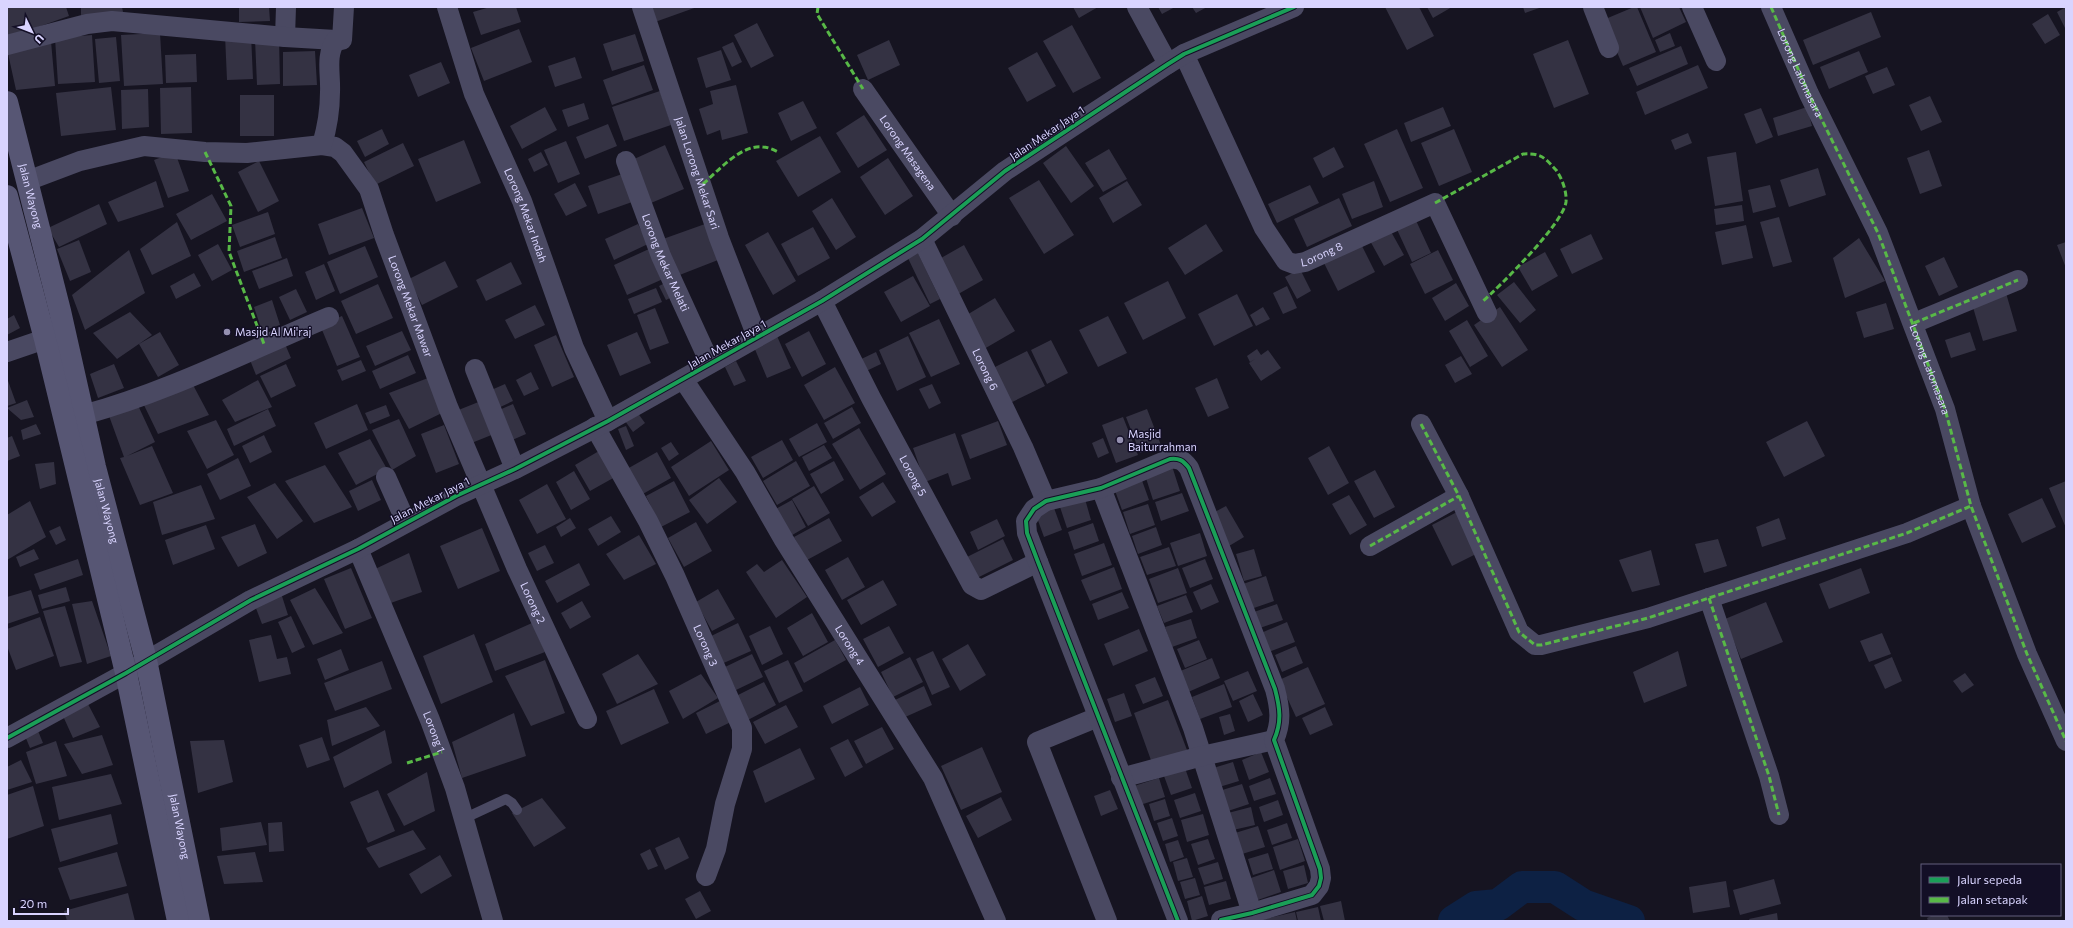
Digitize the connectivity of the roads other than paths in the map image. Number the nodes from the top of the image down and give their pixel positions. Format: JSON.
{"nodes":[{"id":1,"x":286,"y":7,"type":"edge"},
{"id":2,"x":344,"y":7,"type":"edge"},
{"id":3,"x":447,"y":7,"type":"edge"},
{"id":4,"x":642,"y":7,"type":"edge"},
{"id":5,"x":1137,"y":7,"type":"edge"},
{"id":6,"x":1294,"y":7,"type":"edge"},
{"id":7,"x":1593,"y":7,"type":"edge"},
{"id":8,"x":1692,"y":7,"type":"edge"},
{"id":9,"x":1771,"y":7,"type":"edge"},
{"id":10,"x":285,"y":37,"type":"junction"},
{"id":11,"x":336,"y":40,"type":"junction"},
{"id":12,"x":7,"y":45,"type":"edge"},
{"id":13,"x":1609,"y":48,"type":"dead end"},
{"id":14,"x":1184,"y":54,"type":"junction"},
{"id":15,"x":1716,"y":61,"type":"dead end"},
{"id":16,"x":1168,"y":64,"type":"junction"},
{"id":17,"x":863,"y":90,"type":"dead end"},
{"id":18,"x":7,"y":102,"type":"edge"},
{"id":19,"x":322,"y":145,"type":"junction"},
{"id":20,"x":626,"y":161,"type":"dead end"},
{"id":21,"x":27,"y":181,"type":"junction"},
{"id":22,"x":7,"y":196,"type":"edge"},
{"id":23,"x":952,"y":216,"type":"junction"},
{"id":24,"x":922,"y":240,"type":"junction"},
{"id":25,"x":2018,"y":280,"type":"dead end"},
{"id":26,"x":822,"y":301,"type":"junction"},
{"id":27,"x":1487,"y":313,"type":"dead end"},
{"id":28,"x":329,"y":317,"type":"dead end"},
{"id":29,"x":1914,"y":323,"type":"junction"},
{"id":30,"x":757,"y":337,"type":"junction"},
{"id":31,"x":45,"y":340,"type":"junction"},
{"id":32,"x":7,"y":352,"type":"edge"},
{"id":33,"x":710,"y":363,"type":"junction"},
{"id":34,"x":475,"y":368,"type":"dead end"},
{"id":35,"x":683,"y":379,"type":"junction"},
{"id":36,"x":83,"y":415,"type":"junction"},
{"id":37,"x":602,"y":424,"type":"junction"},
{"id":38,"x":1421,"y":424,"type":"dead end"},
{"id":39,"x":515,"y":469,"type":"junction"},
{"id":40,"x":386,"y":477,"type":"dead end"},
{"id":41,"x":480,"y":485,"type":"junction"},
{"id":42,"x":1100,"y":488,"type":"junction"},
{"id":43,"x":1459,"y":496,"type":"junction"},
{"id":44,"x":1046,"y":501,"type":"junction"},
{"id":45,"x":1971,"y":506,"type":"junction"},
{"id":46,"x":406,"y":522,"type":"junction"},
{"id":47,"x":1370,"y":546,"type":"dead end"},
{"id":48,"x":358,"y":549,"type":"junction"},
{"id":49,"x":1038,"y":562,"type":"junction"},
{"id":50,"x":1709,"y":598,"type":"junction"},
{"id":51,"x":146,"y":660,"type":"junction"},
{"id":52,"x":126,"y":673,"type":"junction"},
{"id":53,"x":1098,"y":717,"type":"junction"},
{"id":54,"x":587,"y":719,"type":"dead end"},
{"id":55,"x":7,"y":738,"type":"edge"},
{"id":56,"x":1274,"y":740,"type":"junction"},
{"id":57,"x":2066,"y":741,"type":"edge"},
{"id":58,"x":1202,"y":756,"type":"junction"},
{"id":59,"x":1121,"y":778,"type":"junction"},
{"id":60,"x":517,"y":810,"type":"dead end"},
{"id":61,"x":1779,"y":815,"type":"dead end"},
{"id":62,"x":463,"y":819,"type":"junction"},
{"id":63,"x":706,"y":876,"type":"dead end"},
{"id":64,"x":1252,"y":913,"type":"junction"},
{"id":65,"x":1221,"y":920,"type":"dead end"},
{"id":66,"x":178,"y":921,"type":"edge"},
{"id":67,"x":199,"y":921,"type":"edge"},
{"id":68,"x":493,"y":921,"type":"edge"},
{"id":69,"x":996,"y":921,"type":"edge"},
{"id":70,"x":1107,"y":921,"type":"edge"},
{"id":71,"x":1178,"y":921,"type":"edge"}],
"edges":[{"from":1,"to":10,"type":"street"},
{"from":2,"to":11,"type":"street"},
{"from":3,"to":37,"type":"street","name":"Lorong Mekar Indah"},
{"from":4,"to":30,"type":"street","name":"Jalan Lorong Mekar Sari"},
{"from":5,"to":16,"type":"street"},
{"from":6,"to":14,"type":"street","name":"Jalan Mekar Jaya 1"},
{"from":7,"to":13,"type":"street"},
{"from":8,"to":15,"type":"street"},
{"from":9,"to":29,"type":"street","name":"Lorong Lalomasara"},
{"from":10,"to":11,"type":"street"},
{"from":10,"to":12,"type":"street"},
{"from":11,"to":19,"type":"street"},
{"from":14,"to":16,"type":"street","name":"Jalan Mekar Jaya 1"},
{"from":14,"to":27,"type":"street","name":"Lorong 8"},
{"from":16,"to":23,"type":"street","name":"Jalan Mekar Jaya 1"},
{"from":17,"to":23,"type":"street","name":"Lorong Masagena"},
{"from":18,"to":21,"type":"street","name":"Jalan Wayong"},
{"from":19,"to":21,"type":"street"},
{"from":19,"to":41,"type":"street","name":"Lorong Mekar Mawar"},
{"from":20,"to":33,"type":"street","name":"Lorong Mekar Melati"},
{"from":21,"to":36,"type":"street","name":"Jalan Wayong"},
{"from":22,"to":31,"type":"street","name":"Jalan Wayong"},
{"from":23,"to":24,"type":"street","name":"Jalan Mekar Jaya 1"},
{"from":24,"to":26,"type":"street","name":"Jalan Mekar Jaya 1"},
{"from":24,"to":44,"type":"street","name":"Lorong 6"},
{"from":25,"to":29,"type":"street"},
{"from":26,"to":30,"type":"street","name":"Jalan Mekar Jaya 1"},
{"from":26,"to":49,"type":"street","name":"Lorong 5"},
{"from":28,"to":36,"type":"street"},
{"from":29,"to":45,"type":"street","name":"Lorong Lalomasara"},
{"from":30,"to":33,"type":"street","name":"Jalan Mekar Jaya 1"},
{"from":31,"to":32,"type":"street"},
{"from":31,"to":52,"type":"street","name":"Jalan Wayong"},
{"from":33,"to":35,"type":"street","name":"Jalan Mekar Jaya 1"},
{"from":34,"to":39,"type":"street"},
{"from":35,"to":37,"type":"street","name":"Jalan Mekar Jaya 1"},
{"from":35,"to":69,"type":"street","name":"Lorong 4"},
{"from":36,"to":51,"type":"street","name":"Jalan Wayong"},
{"from":37,"to":39,"type":"street","name":"Jalan Mekar Jaya 1"},
{"from":37,"to":63,"type":"street","name":"Lorong 3"},
{"from":38,"to":43,"type":"street"},
{"from":39,"to":41,"type":"street","name":"Jalan Mekar Jaya 1"},
{"from":40,"to":46,"type":"street"},
{"from":41,"to":46,"type":"street","name":"Jalan Mekar Jaya 1"},
{"from":41,"to":54,"type":"street","name":"Lorong 2"},
{"from":42,"to":44,"type":"street"},
{"from":42,"to":56,"type":"street"},
{"from":42,"to":58,"type":"street"},
{"from":43,"to":47,"type":"street"},
{"from":43,"to":50,"type":"street"},
{"from":44,"to":49,"type":"street"},
{"from":45,"to":50,"type":"street"},
{"from":45,"to":57,"type":"street","name":"Lorong Lalomasara"},
{"from":46,"to":48,"type":"street","name":"Jalan Mekar Jaya 1"},
{"from":48,"to":51,"type":"street","name":"Jalan Mekar Jaya 1"},
{"from":48,"to":62,"type":"street","name":"Lorong 1"},
{"from":49,"to":53,"type":"street"},
{"from":50,"to":61,"type":"street"},
{"from":51,"to":52,"type":"street","name":"Jalan Mekar Jaya 1"},
{"from":51,"to":67,"type":"street","name":"Jalan Wayong"},
{"from":52,"to":55,"type":"street","name":"Jalan Mekar Jaya 1"},
{"from":52,"to":66,"type":"street","name":"Jalan Wayong"},
{"from":53,"to":59,"type":"street"},
{"from":53,"to":70,"type":"street"},
{"from":56,"to":58,"type":"street"},
{"from":56,"to":64,"type":"street"},
{"from":58,"to":59,"type":"street"},
{"from":58,"to":64,"type":"street"},
{"from":59,"to":71,"type":"street"},
{"from":60,"to":62,"type":"lane"},
{"from":62,"to":68,"type":"street","name":"Lorong 1"},
{"from":64,"to":65,"type":"street"}]}
